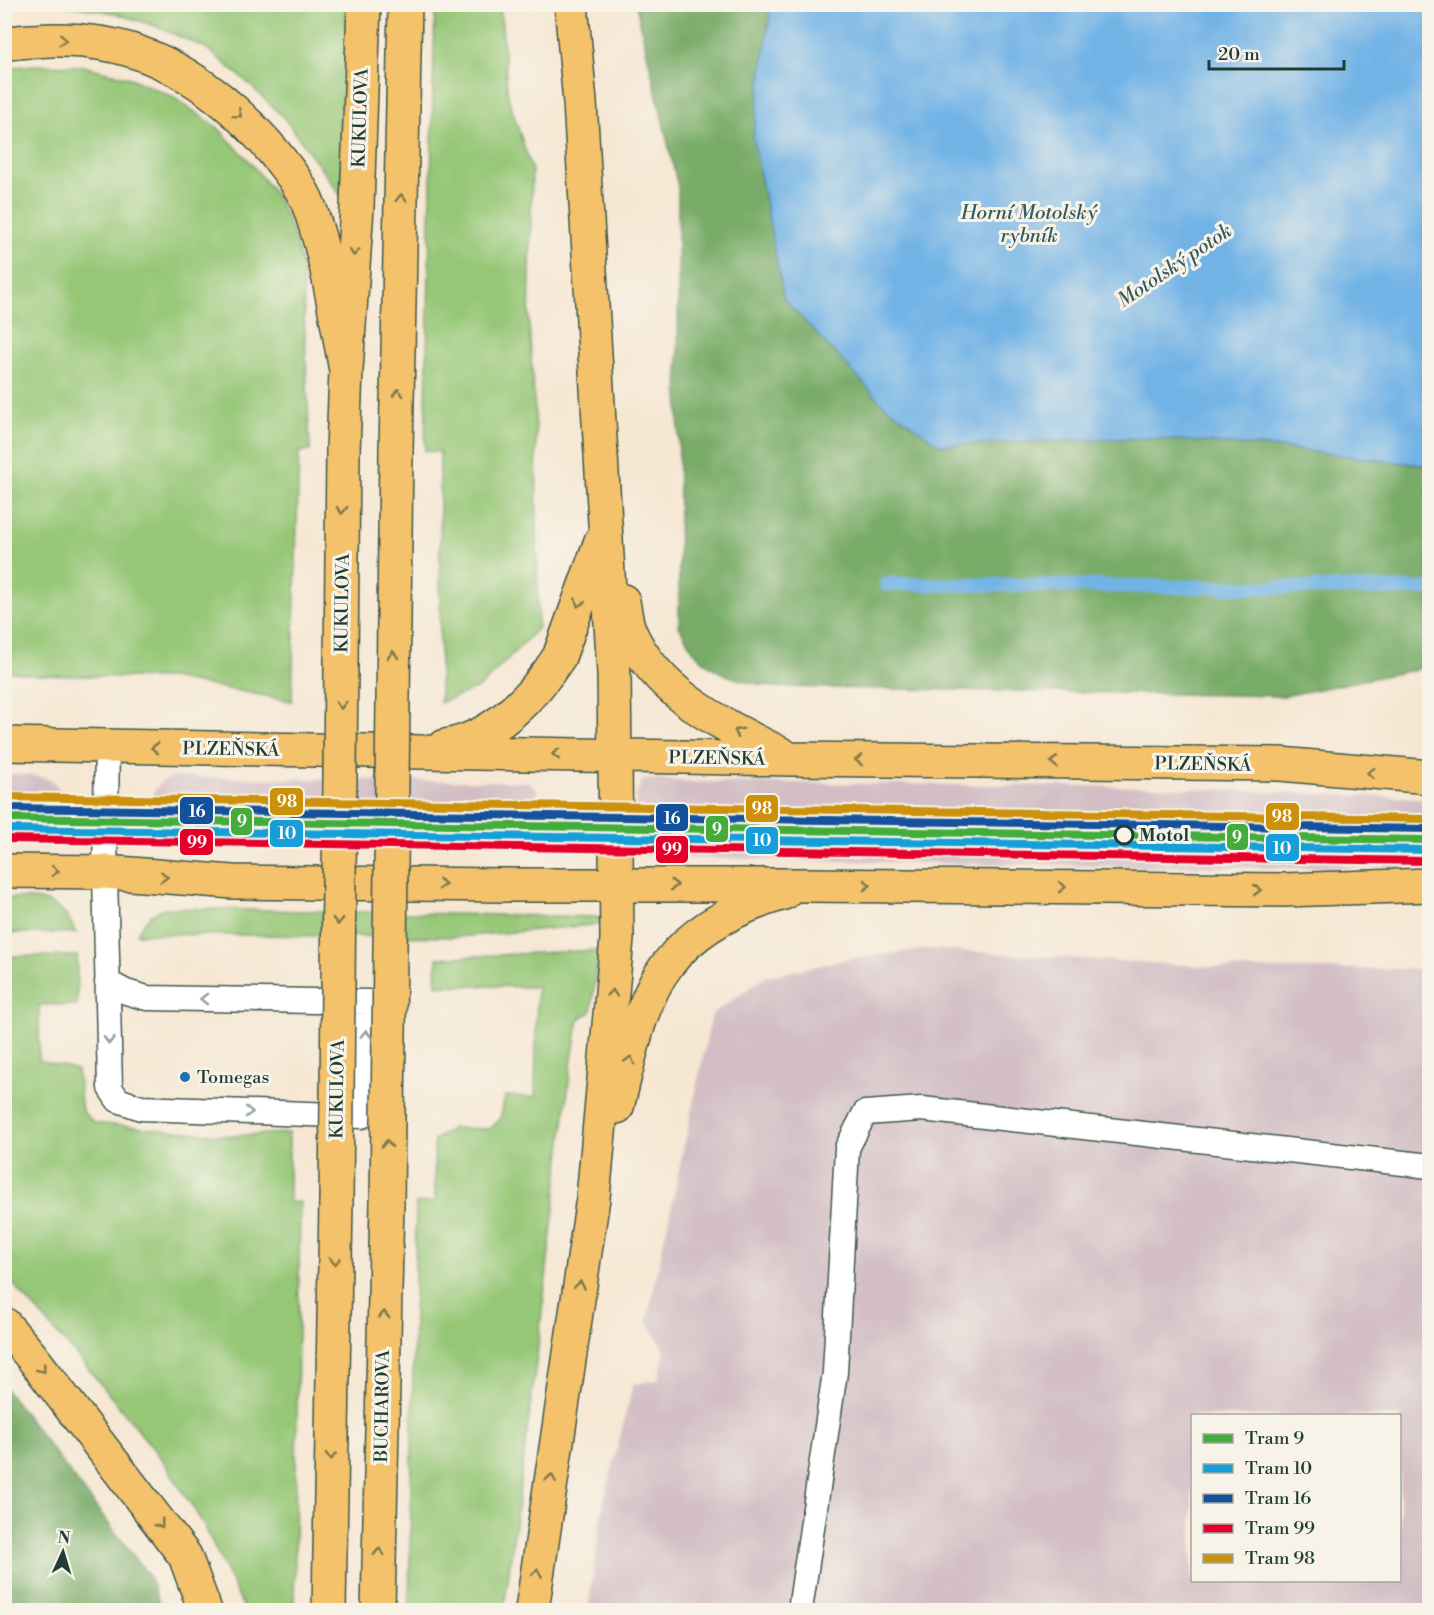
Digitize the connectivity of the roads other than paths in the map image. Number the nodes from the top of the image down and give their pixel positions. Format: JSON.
{"nodes":[{"id":1,"x":364,"y":4,"type":"edge"},
{"id":2,"x":405,"y":4,"type":"edge"},
{"id":3,"x":571,"y":4,"type":"edge"},
{"id":4,"x":4,"y":43,"type":"edge"},
{"id":5,"x":346,"y":370,"type":"junction"},
{"id":6,"x":606,"y":529,"type":"junction"},
{"id":7,"x":8,"y":743,"type":"edge"},
{"id":8,"x":107,"y":747,"type":"junction"},
{"id":9,"x":408,"y":753,"type":"junction"},
{"id":10,"x":615,"y":754,"type":"junction"},
{"id":11,"x":790,"y":759,"type":"junction"},
{"id":12,"x":1430,"y":777,"type":"edge"},
{"id":13,"x":4,"y":871,"type":"edge"},
{"id":14,"x":105,"y":872,"type":"junction"},
{"id":15,"x":616,"y":884,"type":"junction"},
{"id":16,"x":808,"y":885,"type":"junction"},
{"id":17,"x":1430,"y":885,"type":"edge"},
{"id":18,"x":107,"y":982,"type":"junction"},
{"id":19,"x":1430,"y":1166,"type":"edge"},
{"id":20,"x":593,"y":1198,"type":"junction"},
{"id":21,"x":4,"y":1324,"type":"edge"},
{"id":22,"x":205,"y":1611,"type":"edge"},
{"id":23,"x":329,"y":1611,"type":"edge"},
{"id":24,"x":378,"y":1611,"type":"edge"},
{"id":25,"x":532,"y":1611,"type":"edge"},
{"id":26,"x":800,"y":1611,"type":"edge"}],
"edges":[{"from":1,"to":5,"type":"main road","name":"KUKULOVA","one_way":true},
{"from":24,"to":2,"type":"main road","name":"BUCHAROVA","one_way":true,"bridge":true},
{"from":3,"to":6,"type":"main road"},
{"from":4,"to":5,"type":"main road","one_way":true},
{"from":5,"to":23,"type":"main road","name":"KUKULOVA","one_way":true,"bridge":true},
{"from":6,"to":9,"type":"main road","one_way":true},
{"from":6,"to":10,"type":"main road"},
{"from":11,"to":6,"type":"main road","one_way":true},
{"from":7,"to":8,"type":"main road","name":"PLZEŇSKÁ"},
{"from":9,"to":8,"type":"main road","name":"PLZEŇSKÁ","one_way":true},
{"from":8,"to":14,"type":"lane"},
{"from":10,"to":9,"type":"main road","name":"PLZEŇSKÁ","one_way":true},
{"from":10,"to":11,"type":"main road","name":"PLZEŇSKÁ"},
{"from":10,"to":15,"type":"main road"},
{"from":12,"to":11,"type":"main road","name":"PLZEŇSKÁ","one_way":true},
{"from":13,"to":14,"type":"main road","one_way":true},
{"from":14,"to":15,"type":"main road","one_way":true},
{"from":14,"to":18,"type":"lane"},
{"from":15,"to":16,"type":"main road","one_way":true},
{"from":20,"to":15,"type":"main road","one_way":true},
{"from":16,"to":17,"type":"main road","one_way":true},
{"from":20,"to":16,"type":"main road","one_way":true},
{"from":18,"to":18,"type":"lane","one_way":true},
{"from":19,"to":26,"type":"lane"},
{"from":25,"to":20,"type":"main road","one_way":true},
{"from":21,"to":22,"type":"main road","one_way":true}]}
